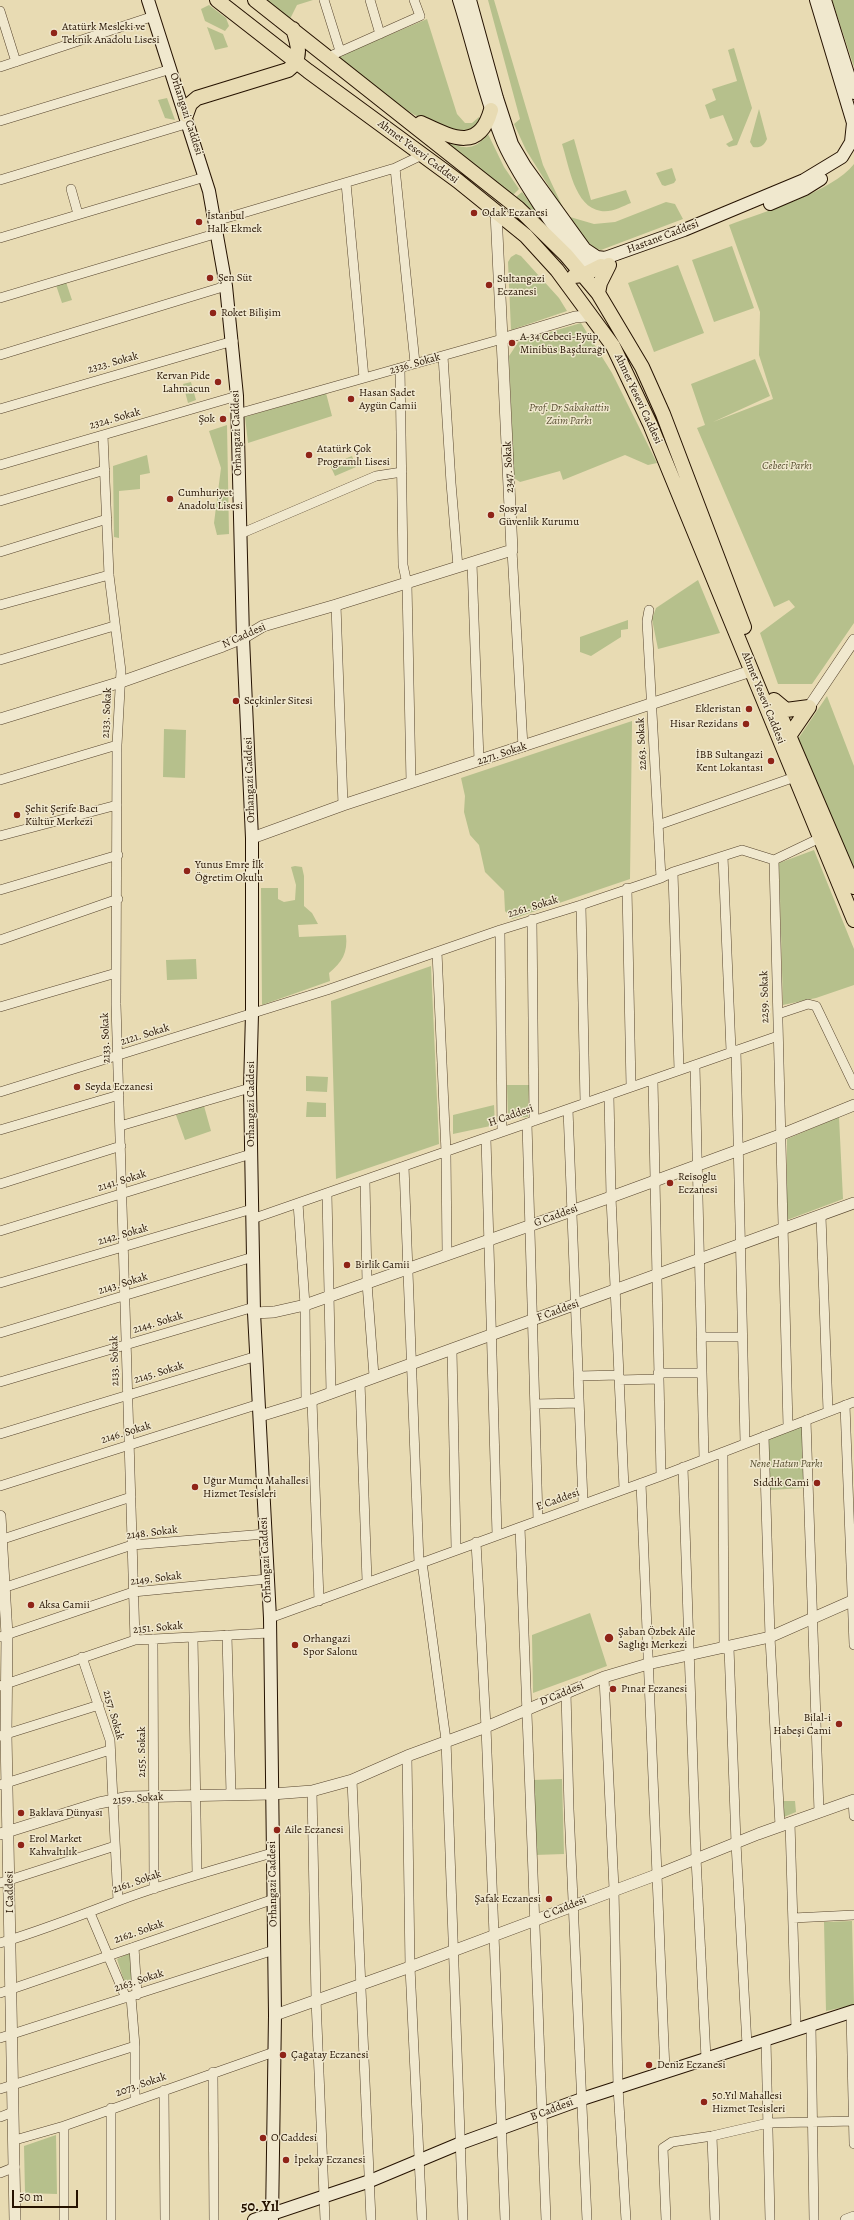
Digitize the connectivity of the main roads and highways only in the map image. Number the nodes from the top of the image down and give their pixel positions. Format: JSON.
{"nodes":[{"id":1,"x":148,"y":0,"type":"edge"},
{"id":2,"x":217,"y":0,"type":"edge"},
{"id":3,"x":255,"y":0,"type":"edge"},
{"id":4,"x":459,"y":0,"type":"edge"},
{"id":5,"x":470,"y":0,"type":"edge"},
{"id":6,"x":816,"y":0,"type":"edge"},
{"id":7,"x":825,"y":0,"type":"edge"},
{"id":8,"x":293,"y":29,"type":"junction"},
{"id":9,"x":296,"y":62,"type":"junction"},
{"id":10,"x":854,"y":93,"type":"edge"},
{"id":11,"x":496,"y":108,"type":"junction"},
{"id":12,"x":400,"y":113,"type":"junction"},
{"id":13,"x":188,"y":119,"type":"junction"},
{"id":14,"x":854,"y":150,"type":"edge"},
{"id":15,"x":605,"y":266,"type":"junction"},
{"id":16,"x":557,"y":270,"type":"junction"},
{"id":17,"x":583,"y":275,"type":"junction"},
{"id":18,"x":598,"y":293,"type":"junction"},
{"id":19,"x":774,"y":700,"type":"junction"},
{"id":20,"x":786,"y":740,"type":"junction"},
{"id":21,"x":854,"y":887,"type":"edge"},
{"id":22,"x":854,"y":920,"type":"edge"},
{"id":23,"x":852,"y":2011,"type":"edge"},
{"id":24,"x":272,"y":2217,"type":"edge"},
{"id":25,"x":254,"y":2220,"type":"edge"}],
"edges":[{"from":1,"to":13,"type":"main road","name":"Orhangazi Caddesi"},
{"from":2,"to":9,"type":"main road","name":"Ahmet Yesevi Caddesi"},
{"from":3,"to":8,"type":"main road","name":"Ahmet Yesevi Caddesi"},
{"from":4,"to":11,"type":"main road"},
{"from":5,"to":11,"type":"main road","name":"Hastane Caddesi"},
{"from":6,"to":11,"type":"main road","name":"Hastane Caddesi"},
{"from":7,"to":10,"type":"main road"},
{"from":8,"to":9,"type":"main road"},
{"from":8,"to":12,"type":"main road","name":"Ahmet Yesevi Caddesi"},
{"from":9,"to":13,"type":"main road"},
{"from":9,"to":16,"type":"main road","name":"Ahmet Yesevi Caddesi"},
{"from":11,"to":12,"type":"main road"},
{"from":11,"to":15,"type":"main road"},
{"from":12,"to":17,"type":"main road","name":"Ahmet Yesevi Caddesi"},
{"from":13,"to":24,"type":"main road","name":"Orhangazi Caddesi"},
{"from":14,"to":15,"type":"main road","name":"Hastane Caddesi"},
{"from":15,"to":17,"type":"main road"},
{"from":15,"to":18,"type":"main road"},
{"from":16,"to":17,"type":"main road"},
{"from":16,"to":20,"type":"main road","name":"Ahmet Yesevi Caddesi"},
{"from":17,"to":18,"type":"main road","name":"Ahmet Yesevi Caddesi"},
{"from":18,"to":19,"type":"main road","name":"Ahmet Yesevi Caddesi"},
{"from":19,"to":20,"type":"main road","name":"Ahmet Yesevi Caddesi"},
{"from":19,"to":20,"type":"main road"},
{"from":20,"to":21,"type":"main road","name":"Ahmet Yesevi Caddesi"},
{"from":20,"to":22,"type":"main road","name":"Ahmet Yesevi Caddesi"},
{"from":23,"to":24,"type":"main road","name":"B Caddesi"},
{"from":24,"to":25,"type":"main road","name":"B Caddesi"}]}
